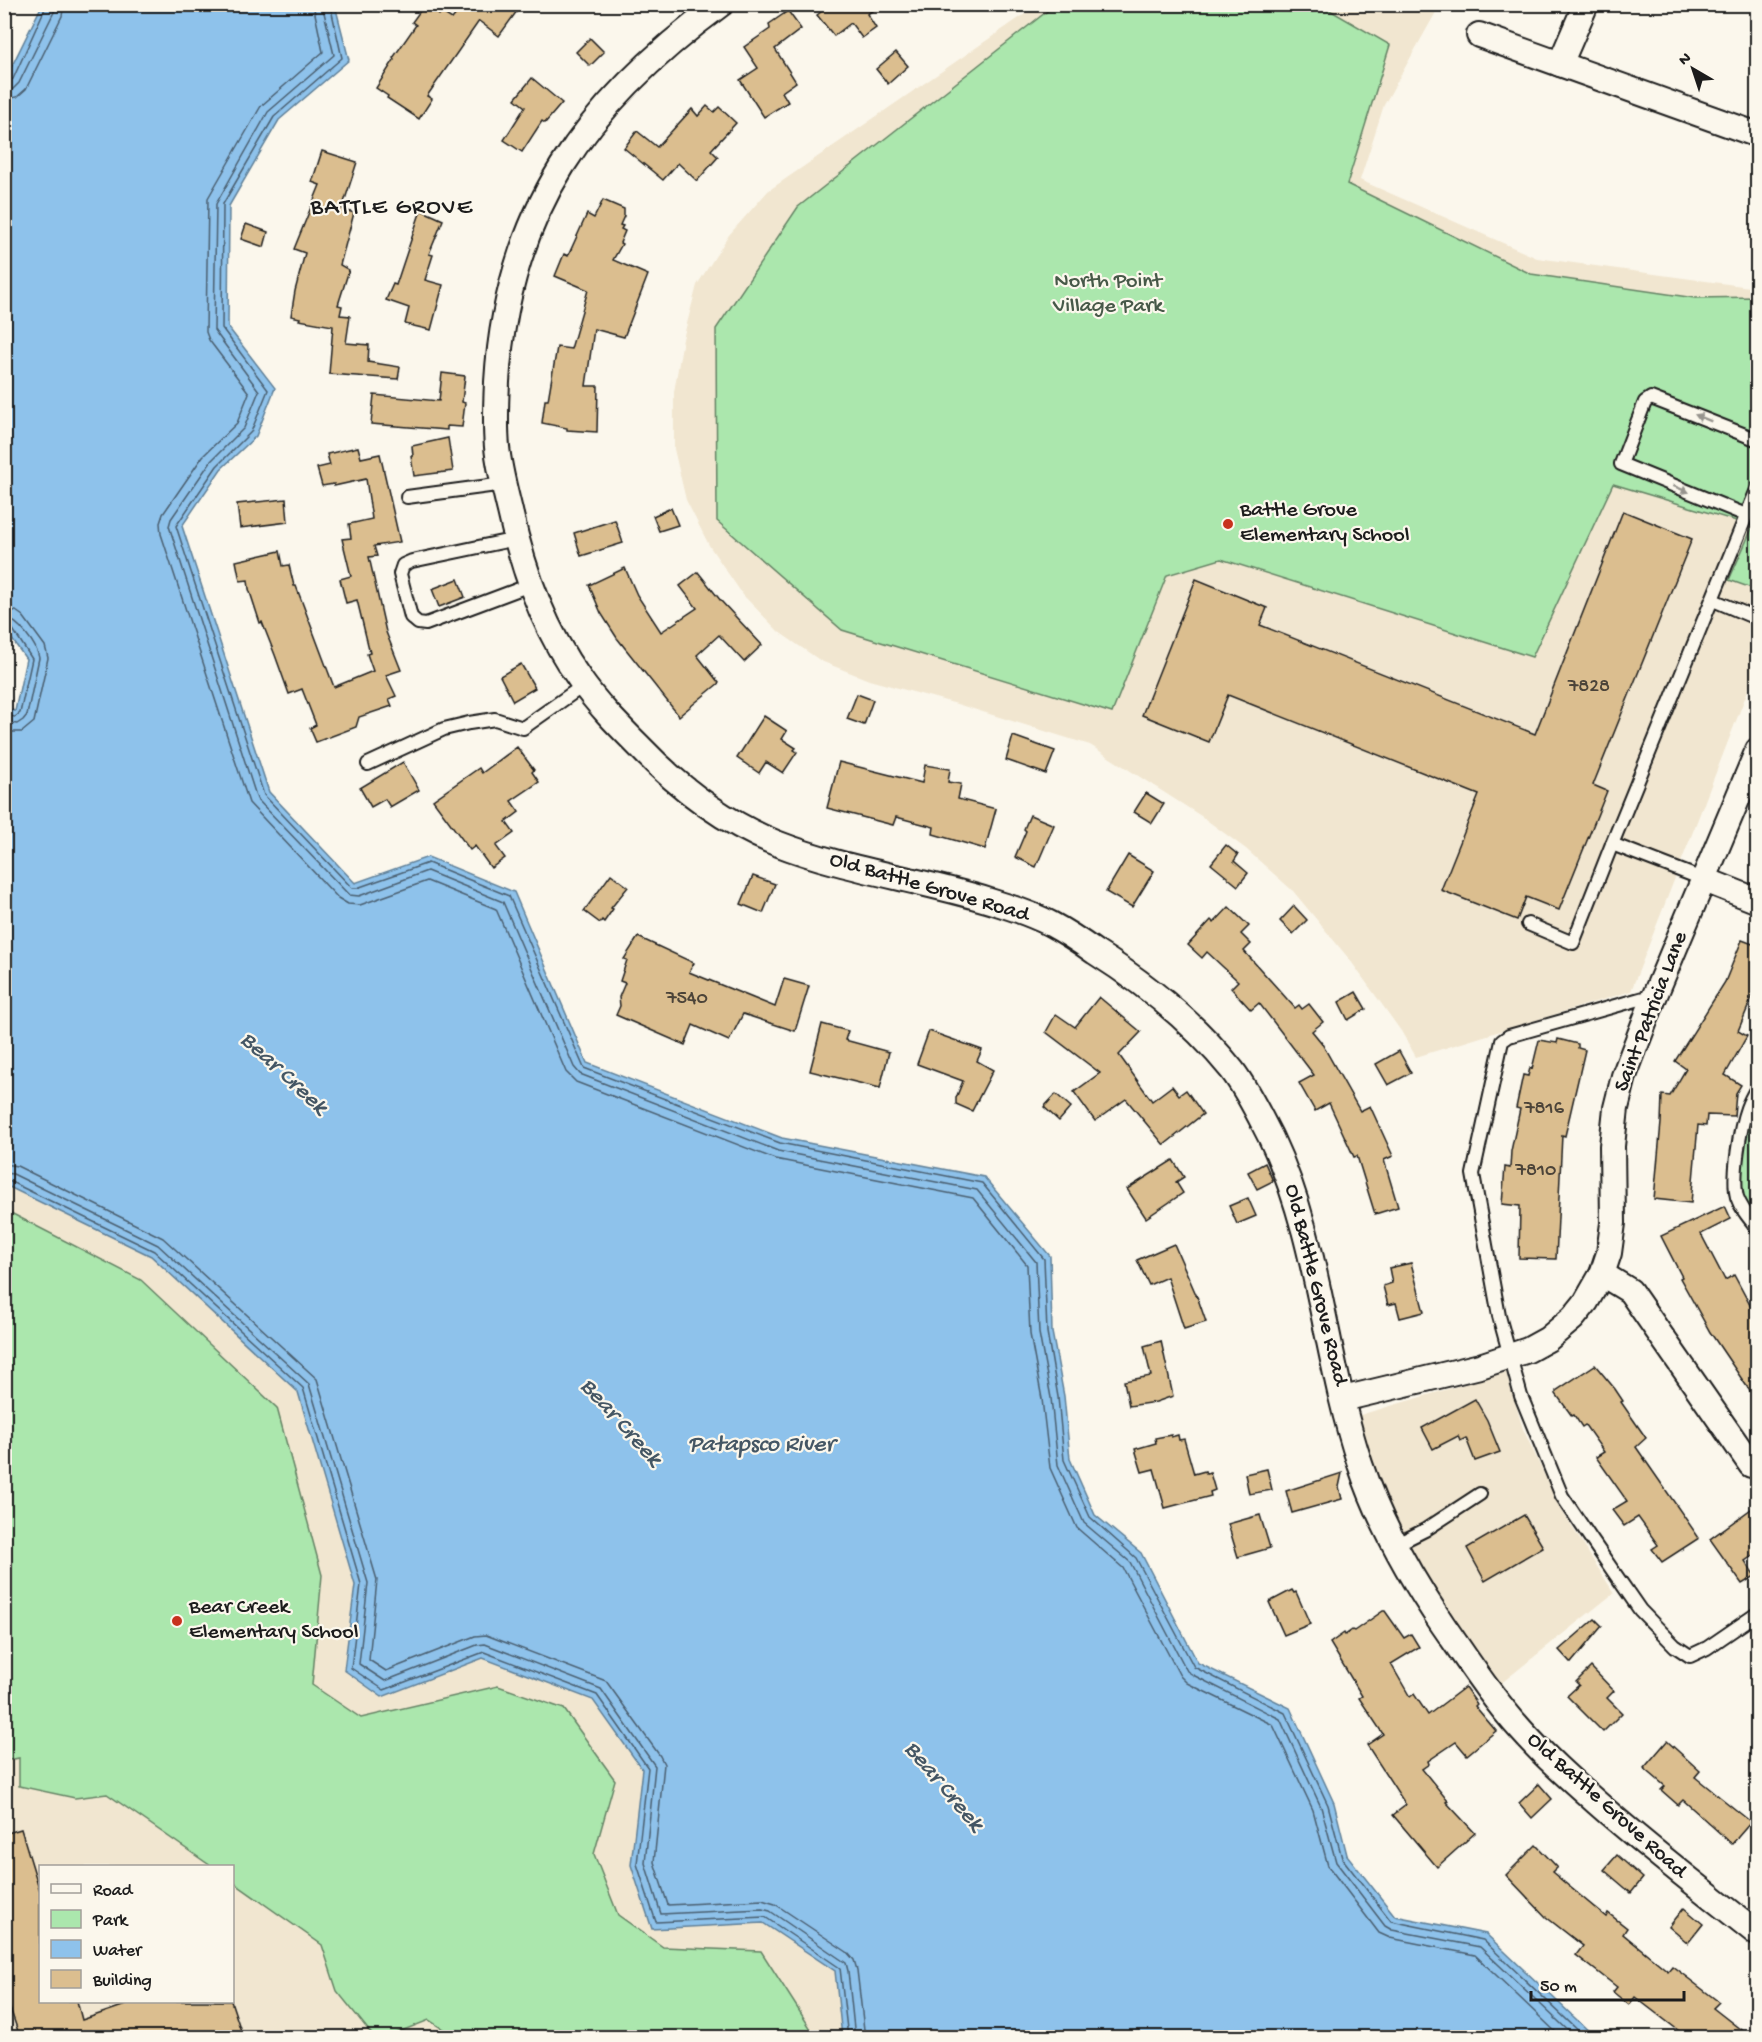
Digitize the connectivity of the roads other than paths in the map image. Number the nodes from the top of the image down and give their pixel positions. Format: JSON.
{"nodes":[{"id":1,"x":721,"y":4,"type":"edge"},
{"id":2,"x":1586,"y":4,"type":"edge"},
{"id":3,"x":1479,"y":35,"type":"dead end"},
{"id":4,"x":1560,"y":64,"type":"junction"},
{"id":5,"x":1758,"y":135,"type":"edge"},
{"id":6,"x":1758,"y":440,"type":"edge"},
{"id":7,"x":504,"y":484,"type":"junction"},
{"id":8,"x":1758,"y":487,"type":"edge"},
{"id":9,"x":407,"y":497,"type":"dead end"},
{"id":10,"x":1746,"y":515,"type":"junction"},
{"id":11,"x":516,"y":539,"type":"junction"},
{"id":12,"x":530,"y":585,"type":"junction"},
{"id":13,"x":1713,"y":600,"type":"junction"},
{"id":14,"x":1758,"y":619,"type":"edge"},
{"id":15,"x":584,"y":685,"type":"junction"},
{"id":16,"x":1758,"y":750,"type":"edge"},
{"id":17,"x":369,"y":764,"type":"dead end"},
{"id":18,"x":1612,"y":844,"type":"junction"},
{"id":19,"x":1704,"y":880,"type":"junction"},
{"id":20,"x":1758,"y":901,"type":"edge"},
{"id":21,"x":1528,"y":924,"type":"dead end"},
{"id":22,"x":1655,"y":995,"type":"junction"},
{"id":23,"x":1758,"y":1086,"type":"edge"},
{"id":24,"x":1758,"y":1229,"type":"edge"},
{"id":25,"x":1602,"y":1274,"type":"junction"},
{"id":26,"x":1510,"y":1356,"type":"junction"},
{"id":27,"x":1343,"y":1400,"type":"junction"},
{"id":28,"x":1754,"y":1466,"type":"edge"},
{"id":29,"x":1480,"y":1494,"type":"dead end"},
{"id":30,"x":1395,"y":1545,"type":"junction"},
{"id":31,"x":1758,"y":1613,"type":"edge"},
{"id":32,"x":1758,"y":1934,"type":"edge"}],
"edges":[{"from":1,"to":7,"type":"street","name":"Old Battle Grove Road"},
{"from":2,"to":4,"type":"street"},
{"from":3,"to":4,"type":"street"},
{"from":4,"to":5,"type":"street"},
{"from":6,"to":10,"type":"lane","one_way":true},
{"from":7,"to":9,"type":"lane"},
{"from":7,"to":11,"type":"street","name":"Old Battle Grove Road"},
{"from":8,"to":10,"type":"lane"},
{"from":10,"to":13,"type":"lane"},
{"from":11,"to":12,"type":"street","name":"Old Battle Grove Road"},
{"from":11,"to":12,"type":"lane"},
{"from":12,"to":15,"type":"street","name":"Old Battle Grove Road"},
{"from":13,"to":14,"type":"lane"},
{"from":13,"to":18,"type":"lane"},
{"from":15,"to":17,"type":"lane"},
{"from":15,"to":27,"type":"street","name":"Old Battle Grove Road"},
{"from":16,"to":19,"type":"street","name":"Saint Patricia Lane"},
{"from":18,"to":19,"type":"lane"},
{"from":18,"to":21,"type":"lane"},
{"from":19,"to":20,"type":"street"},
{"from":19,"to":22,"type":"street","name":"Saint Patricia Lane"},
{"from":22,"to":25,"type":"street","name":"Saint Patricia Lane"},
{"from":22,"to":26,"type":"lane"},
{"from":23,"to":24,"type":"lane"},
{"from":25,"to":26,"type":"street","name":"Saint Patricia Lane"},
{"from":25,"to":28,"type":"street"},
{"from":26,"to":27,"type":"street","name":"Saint Patricia Lane"},
{"from":26,"to":31,"type":"lane"},
{"from":27,"to":30,"type":"street","name":"Old Battle Grove Road"},
{"from":29,"to":30,"type":"lane"},
{"from":30,"to":32,"type":"street","name":"Old Battle Grove Road"}]}
